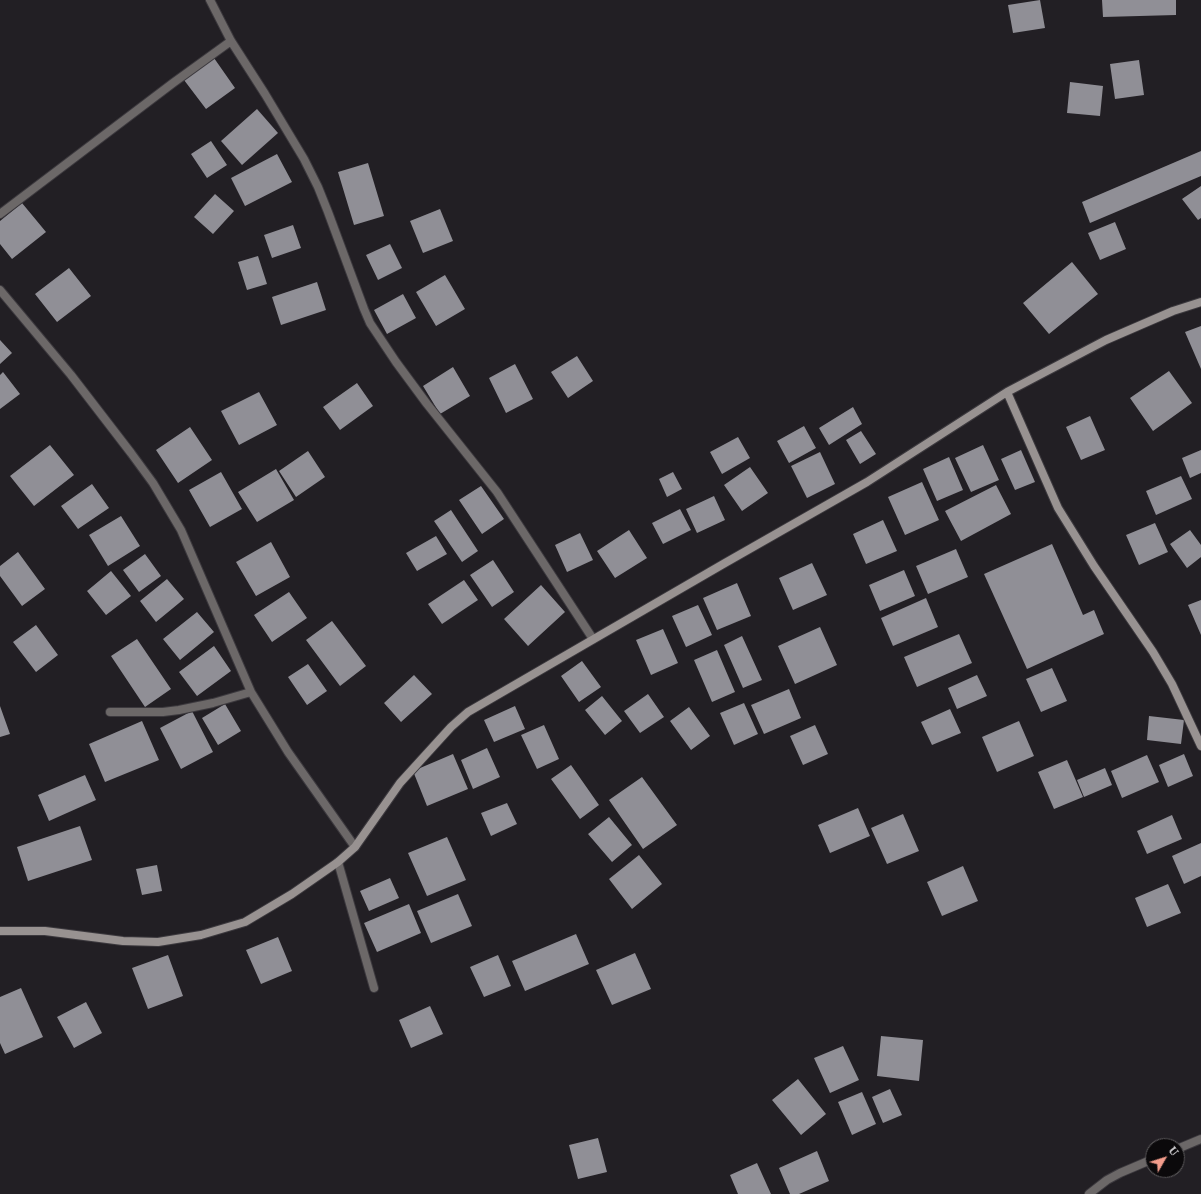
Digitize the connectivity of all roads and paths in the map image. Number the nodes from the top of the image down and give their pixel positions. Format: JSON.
{"nodes":[{"id":1,"x":210,"y":0,"type":"edge"},
{"id":2,"x":231,"y":41,"type":"junction"},
{"id":3,"x":0,"y":214,"type":"edge"},
{"id":4,"x":0,"y":290,"type":"edge"},
{"id":5,"x":1201,"y":302,"type":"edge"},
{"id":6,"x":1007,"y":392,"type":"junction"},
{"id":7,"x":594,"y":639,"type":"junction"},
{"id":8,"x":251,"y":692,"type":"junction"},
{"id":9,"x":110,"y":712,"type":"dead end"},
{"id":10,"x":1201,"y":746,"type":"edge"},
{"id":11,"x":355,"y":847,"type":"junction"},
{"id":12,"x":338,"y":862,"type":"junction"},
{"id":13,"x":0,"y":931,"type":"edge"},
{"id":14,"x":374,"y":988,"type":"dead end"},
{"id":15,"x":1201,"y":1139,"type":"edge"},
{"id":16,"x":1185,"y":1146,"type":"edge"},
{"id":17,"x":1145,"y":1163,"type":"edge"},
{"id":18,"x":1089,"y":1194,"type":"edge"}],
"edges":[{"from":1,"to":2,"type":"street"},
{"from":2,"to":3,"type":"street"},
{"from":2,"to":7,"type":"street"},
{"from":4,"to":8,"type":"street"},
{"from":5,"to":6,"type":"street"},
{"from":6,"to":7,"type":"street"},
{"from":6,"to":10,"type":"street"},
{"from":7,"to":11,"type":"street"},
{"from":8,"to":9,"type":"street"},
{"from":8,"to":11,"type":"street"},
{"from":11,"to":12,"type":"street"},
{"from":12,"to":13,"type":"street"},
{"from":12,"to":14,"type":"street"},
{"from":15,"to":16,"type":"street"},
{"from":17,"to":18,"type":"street"}]}
